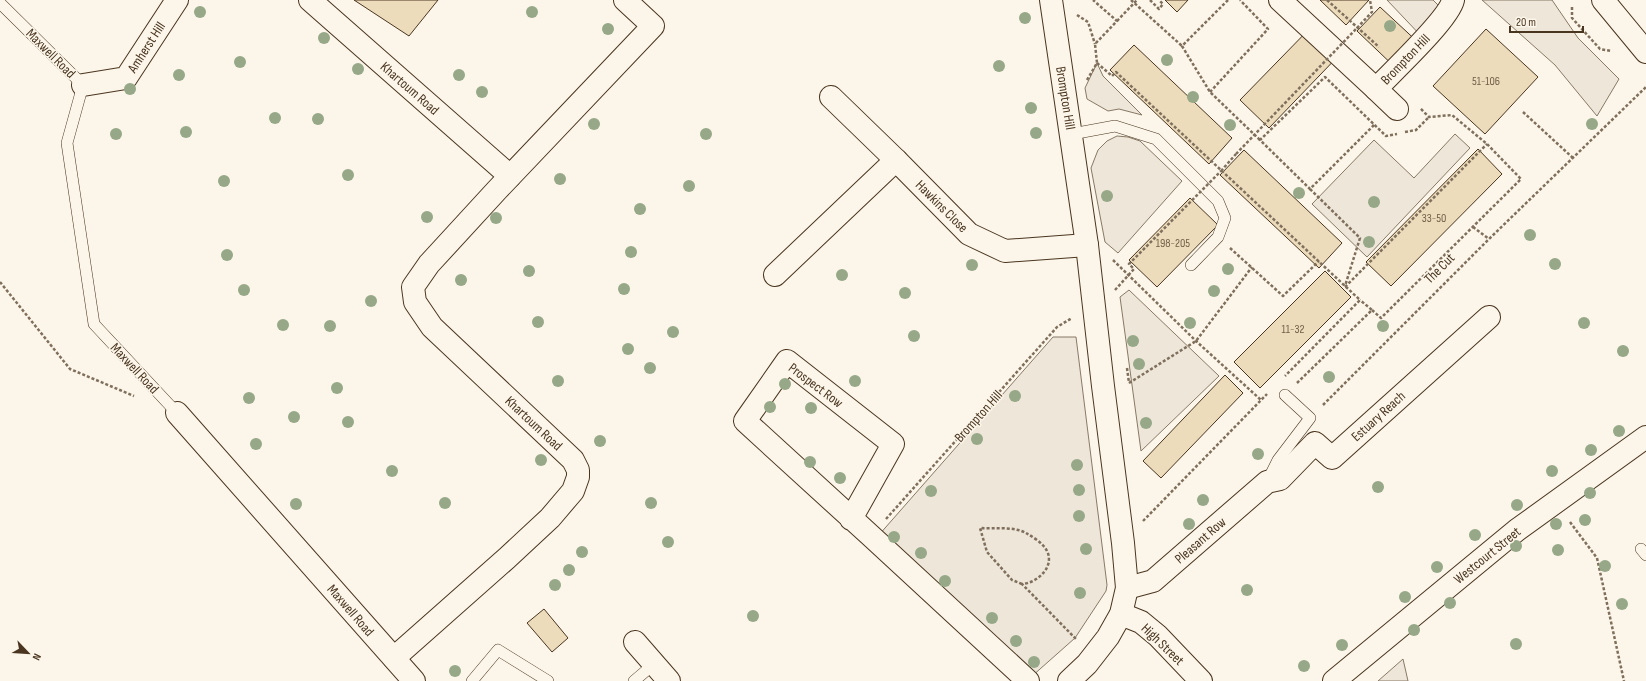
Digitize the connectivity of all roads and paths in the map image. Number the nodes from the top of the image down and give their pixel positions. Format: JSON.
{"nodes":[{"id":1,"x":178,"y":0,"type":"edge"},
{"id":2,"x":310,"y":0,"type":"edge"},
{"id":3,"x":625,"y":0,"type":"edge"},
{"id":4,"x":1051,"y":0,"type":"edge"},
{"id":5,"x":1093,"y":0,"type":"edge"},
{"id":6,"x":1131,"y":0,"type":"edge"},
{"id":7,"x":1137,"y":0,"type":"edge"},
{"id":8,"x":1150,"y":0,"type":"edge"},
{"id":9,"x":1159,"y":0,"type":"edge"},
{"id":10,"x":1228,"y":0,"type":"edge"},
{"id":11,"x":1240,"y":0,"type":"edge"},
{"id":12,"x":1280,"y":0,"type":"edge"},
{"id":13,"x":1327,"y":0,"type":"edge"},
{"id":14,"x":1370,"y":0,"type":"edge"},
{"id":15,"x":1453,"y":0,"type":"edge"},
{"id":16,"x":1603,"y":0,"type":"edge"},
{"id":17,"x":0,"y":3,"type":"edge"},
{"id":18,"x":1572,"y":7,"type":"dead end"},
{"id":19,"x":1117,"y":21,"type":"junction"},
{"id":20,"x":1357,"y":28,"type":"junction"},
{"id":21,"x":1182,"y":46,"type":"junction"},
{"id":22,"x":1379,"y":47,"type":"dead end"},
{"id":23,"x":1611,"y":51,"type":"dead end"},
{"id":24,"x":1646,"y":52,"type":"edge"},
{"id":25,"x":1097,"y":63,"type":"junction"},
{"id":26,"x":83,"y":86,"type":"junction"},
{"id":27,"x":1646,"y":87,"type":"edge"},
{"id":28,"x":1376,"y":89,"type":"junction"},
{"id":29,"x":1210,"y":92,"type":"junction"},
{"id":30,"x":831,"y":97,"type":"dead end"},
{"id":31,"x":1067,"y":103,"type":"junction"},
{"id":32,"x":1419,"y":107,"type":"dead end"},
{"id":33,"x":1397,"y":109,"type":"dead end"},
{"id":34,"x":1523,"y":112,"type":"dead end"},
{"id":35,"x":1429,"y":117,"type":"junction"},
{"id":36,"x":1374,"y":126,"type":"junction"},
{"id":37,"x":1072,"y":134,"type":"junction"},
{"id":38,"x":1260,"y":140,"type":"junction"},
{"id":39,"x":1487,"y":144,"type":"junction"},
{"id":40,"x":1573,"y":158,"type":"junction"},
{"id":41,"x":896,"y":160,"type":"junction"},
{"id":42,"x":1221,"y":171,"type":"junction"},
{"id":43,"x":510,"y":176,"type":"junction"},
{"id":44,"x":1310,"y":189,"type":"junction"},
{"id":45,"x":1473,"y":227,"type":"junction"},
{"id":46,"x":1218,"y":237,"type":"junction"},
{"id":47,"x":1489,"y":239,"type":"junction"},
{"id":48,"x":1087,"y":245,"type":"junction"},
{"id":49,"x":1319,"y":261,"type":"junction"},
{"id":50,"x":1191,"y":265,"type":"dead end"},
{"id":51,"x":1252,"y":267,"type":"junction"},
{"id":52,"x":775,"y":275,"type":"dead end"},
{"id":53,"x":0,"y":282,"type":"edge"},
{"id":54,"x":1345,"y":287,"type":"junction"},
{"id":55,"x":1115,"y":290,"type":"dead end"},
{"id":56,"x":1360,"y":300,"type":"junction"},
{"id":57,"x":1372,"y":310,"type":"junction"},
{"id":58,"x":1096,"y":316,"type":"junction"},
{"id":59,"x":1489,"y":318,"type":"dead end"},
{"id":60,"x":1196,"y":341,"type":"junction"},
{"id":61,"x":1280,"y":380,"type":"dead end"},
{"id":62,"x":1129,"y":383,"type":"dead end"},
{"id":63,"x":1270,"y":391,"type":"dead end"},
{"id":64,"x":1285,"y":395,"type":"joint"},
{"id":65,"x":134,"y":396,"type":"dead end"},
{"id":66,"x":1261,"y":400,"type":"junction"},
{"id":67,"x":177,"y":413,"type":"joint"},
{"id":68,"x":1310,"y":418,"type":"junction"},
{"id":69,"x":1646,"y":437,"type":"edge"},
{"id":70,"x":1267,"y":482,"type":"junction"},
{"id":71,"x":1555,"y":502,"type":"junction"},
{"id":72,"x":851,"y":519,"type":"junction"},
{"id":73,"x":871,"y":536,"type":"junction"},
{"id":74,"x":1123,"y":543,"type":"junction"},
{"id":75,"x":1022,"y":584,"type":"junction"},
{"id":76,"x":1127,"y":588,"type":"junction"},
{"id":77,"x":1121,"y":614,"type":"junction"},
{"id":78,"x":635,"y":642,"type":"dead end"},
{"id":79,"x":1093,"y":656,"type":"junction"},
{"id":80,"x":394,"y":658,"type":"junction"},
{"id":81,"x":654,"y":664,"type":"junction"},
{"id":82,"x":414,"y":681,"type":"edge"},
{"id":83,"x":472,"y":681,"type":"edge"},
{"id":84,"x":548,"y":681,"type":"edge"},
{"id":85,"x":634,"y":681,"type":"edge"},
{"id":86,"x":669,"y":681,"type":"edge"},
{"id":87,"x":1028,"y":681,"type":"edge"},
{"id":88,"x":1068,"y":681,"type":"edge"},
{"id":89,"x":1200,"y":681,"type":"edge"},
{"id":90,"x":1334,"y":681,"type":"edge"},
{"id":91,"x":1624,"y":681,"type":"edge"}],
"edges":[{"from":1,"to":26,"type":"street","name":"Amherst Hill"},
{"from":2,"to":43,"type":"street","name":"Khartoum Road"},
{"from":3,"to":43,"type":"street","name":"Khartoum Road"},
{"from":4,"to":31,"type":"street","name":"Brompton Hill"},
{"from":5,"to":19,"type":"path"},
{"from":6,"to":21,"type":"path"},
{"from":7,"to":19,"type":"path","bridge":true},
{"from":8,"to":9,"type":"path"},
{"from":10,"to":21,"type":"path"},
{"from":11,"to":29,"type":"path"},
{"from":12,"to":28,"type":"street","name":"Brompton Hill"},
{"from":13,"to":20,"type":"path"},
{"from":14,"to":20,"type":"path"},
{"from":15,"to":28,"type":"street","name":"Brompton Hill"},
{"from":16,"to":24,"type":"street"},
{"from":17,"to":26,"type":"lane","name":"Maxwell Road"},
{"from":18,"to":23,"type":"path"},
{"from":19,"to":25,"type":"path"},
{"from":20,"to":22,"type":"path"},
{"from":20,"to":42,"type":"path","bridge":true},
{"from":21,"to":29,"type":"path"},
{"from":25,"to":31,"type":"path"},
{"from":25,"to":42,"type":"path"},
{"from":26,"to":67,"type":"lane","name":"Maxwell Road"},
{"from":27,"to":40,"type":"path","name":"The Cut"},
{"from":28,"to":33,"type":"street"},
{"from":29,"to":38,"type":"path"},
{"from":30,"to":41,"type":"street","name":"Hawkins Close"},
{"from":31,"to":37,"type":"street","name":"Brompton Hill"},
{"from":32,"to":35,"type":"path"},
{"from":34,"to":40,"type":"path"},
{"from":35,"to":36,"type":"path"},
{"from":35,"to":39,"type":"path"},
{"from":36,"to":38,"type":"path"},
{"from":36,"to":44,"type":"path"},
{"from":37,"to":46,"type":"lane"},
{"from":37,"to":48,"type":"street","name":"Brompton Hill"},
{"from":38,"to":44,"type":"path"},
{"from":39,"to":45,"type":"path"},
{"from":39,"to":54,"type":"path"},
{"from":40,"to":47,"type":"path","name":"The Cut"},
{"from":41,"to":48,"type":"street","name":"Hawkins Close"},
{"from":41,"to":52,"type":"street"},
{"from":42,"to":49,"type":"path"},
{"from":42,"to":55,"type":"path","bridge":true},
{"from":43,"to":80,"type":"street","name":"Khartoum Road"},
{"from":44,"to":54,"type":"path"},
{"from":45,"to":47,"type":"path"},
{"from":45,"to":57,"type":"path"},
{"from":46,"to":50,"type":"lane"},
{"from":46,"to":51,"type":"path"},
{"from":47,"to":68,"type":"path","name":"The Cut"},
{"from":48,"to":58,"type":"street","name":"Brompton Hill"},
{"from":48,"to":60,"type":"path"},
{"from":49,"to":51,"type":"path"},
{"from":49,"to":54,"type":"path"},
{"from":51,"to":60,"type":"path"},
{"from":53,"to":65,"type":"path"},
{"from":54,"to":56,"type":"path"},
{"from":56,"to":57,"type":"path"},
{"from":56,"to":61,"type":"path"},
{"from":57,"to":64,"type":"path"},
{"from":58,"to":73,"type":"path","name":"Brompton Hill"},
{"from":58,"to":74,"type":"street","name":"Brompton Hill"},
{"from":59,"to":70,"type":"street","name":"Estuary Reach"},
{"from":60,"to":62,"type":"path"},
{"from":60,"to":66,"type":"path"},
{"from":63,"to":66,"type":"path"},
{"from":64,"to":68,"type":"lane"},
{"from":66,"to":74,"type":"path"},
{"from":67,"to":80,"type":"street","name":"Maxwell Road"},
{"from":68,"to":70,"type":"lane"},
{"from":69,"to":71,"type":"street","name":"Westcourt Street"},
{"from":70,"to":76,"type":"street","name":"Pleasant Row"},
{"from":71,"to":90,"type":"street","name":"Westcourt Street"},
{"from":71,"to":91,"type":"path"},
{"from":72,"to":72,"type":"street","name":"Prospect Row"},
{"from":72,"to":73,"type":"street","name":"Prospect Row"},
{"from":73,"to":87,"type":"street","name":"Prospect Row"},
{"from":74,"to":76,"type":"street","name":"Brompton Hill"},
{"from":75,"to":75,"type":"path"},
{"from":75,"to":79,"type":"path"},
{"from":76,"to":77,"type":"street","name":"Brompton Hill"},
{"from":77,"to":79,"type":"street","name":"Brompton Hill"},
{"from":77,"to":89,"type":"street","name":"High Street"},
{"from":78,"to":81,"type":"street"},
{"from":79,"to":88,"type":"street","name":"Brompton Hill"},
{"from":80,"to":82,"type":"street","name":"Maxwell Road"},
{"from":81,"to":85,"type":"lane"},
{"from":81,"to":86,"type":"street"},
{"from":83,"to":84,"type":"lane"}]}
